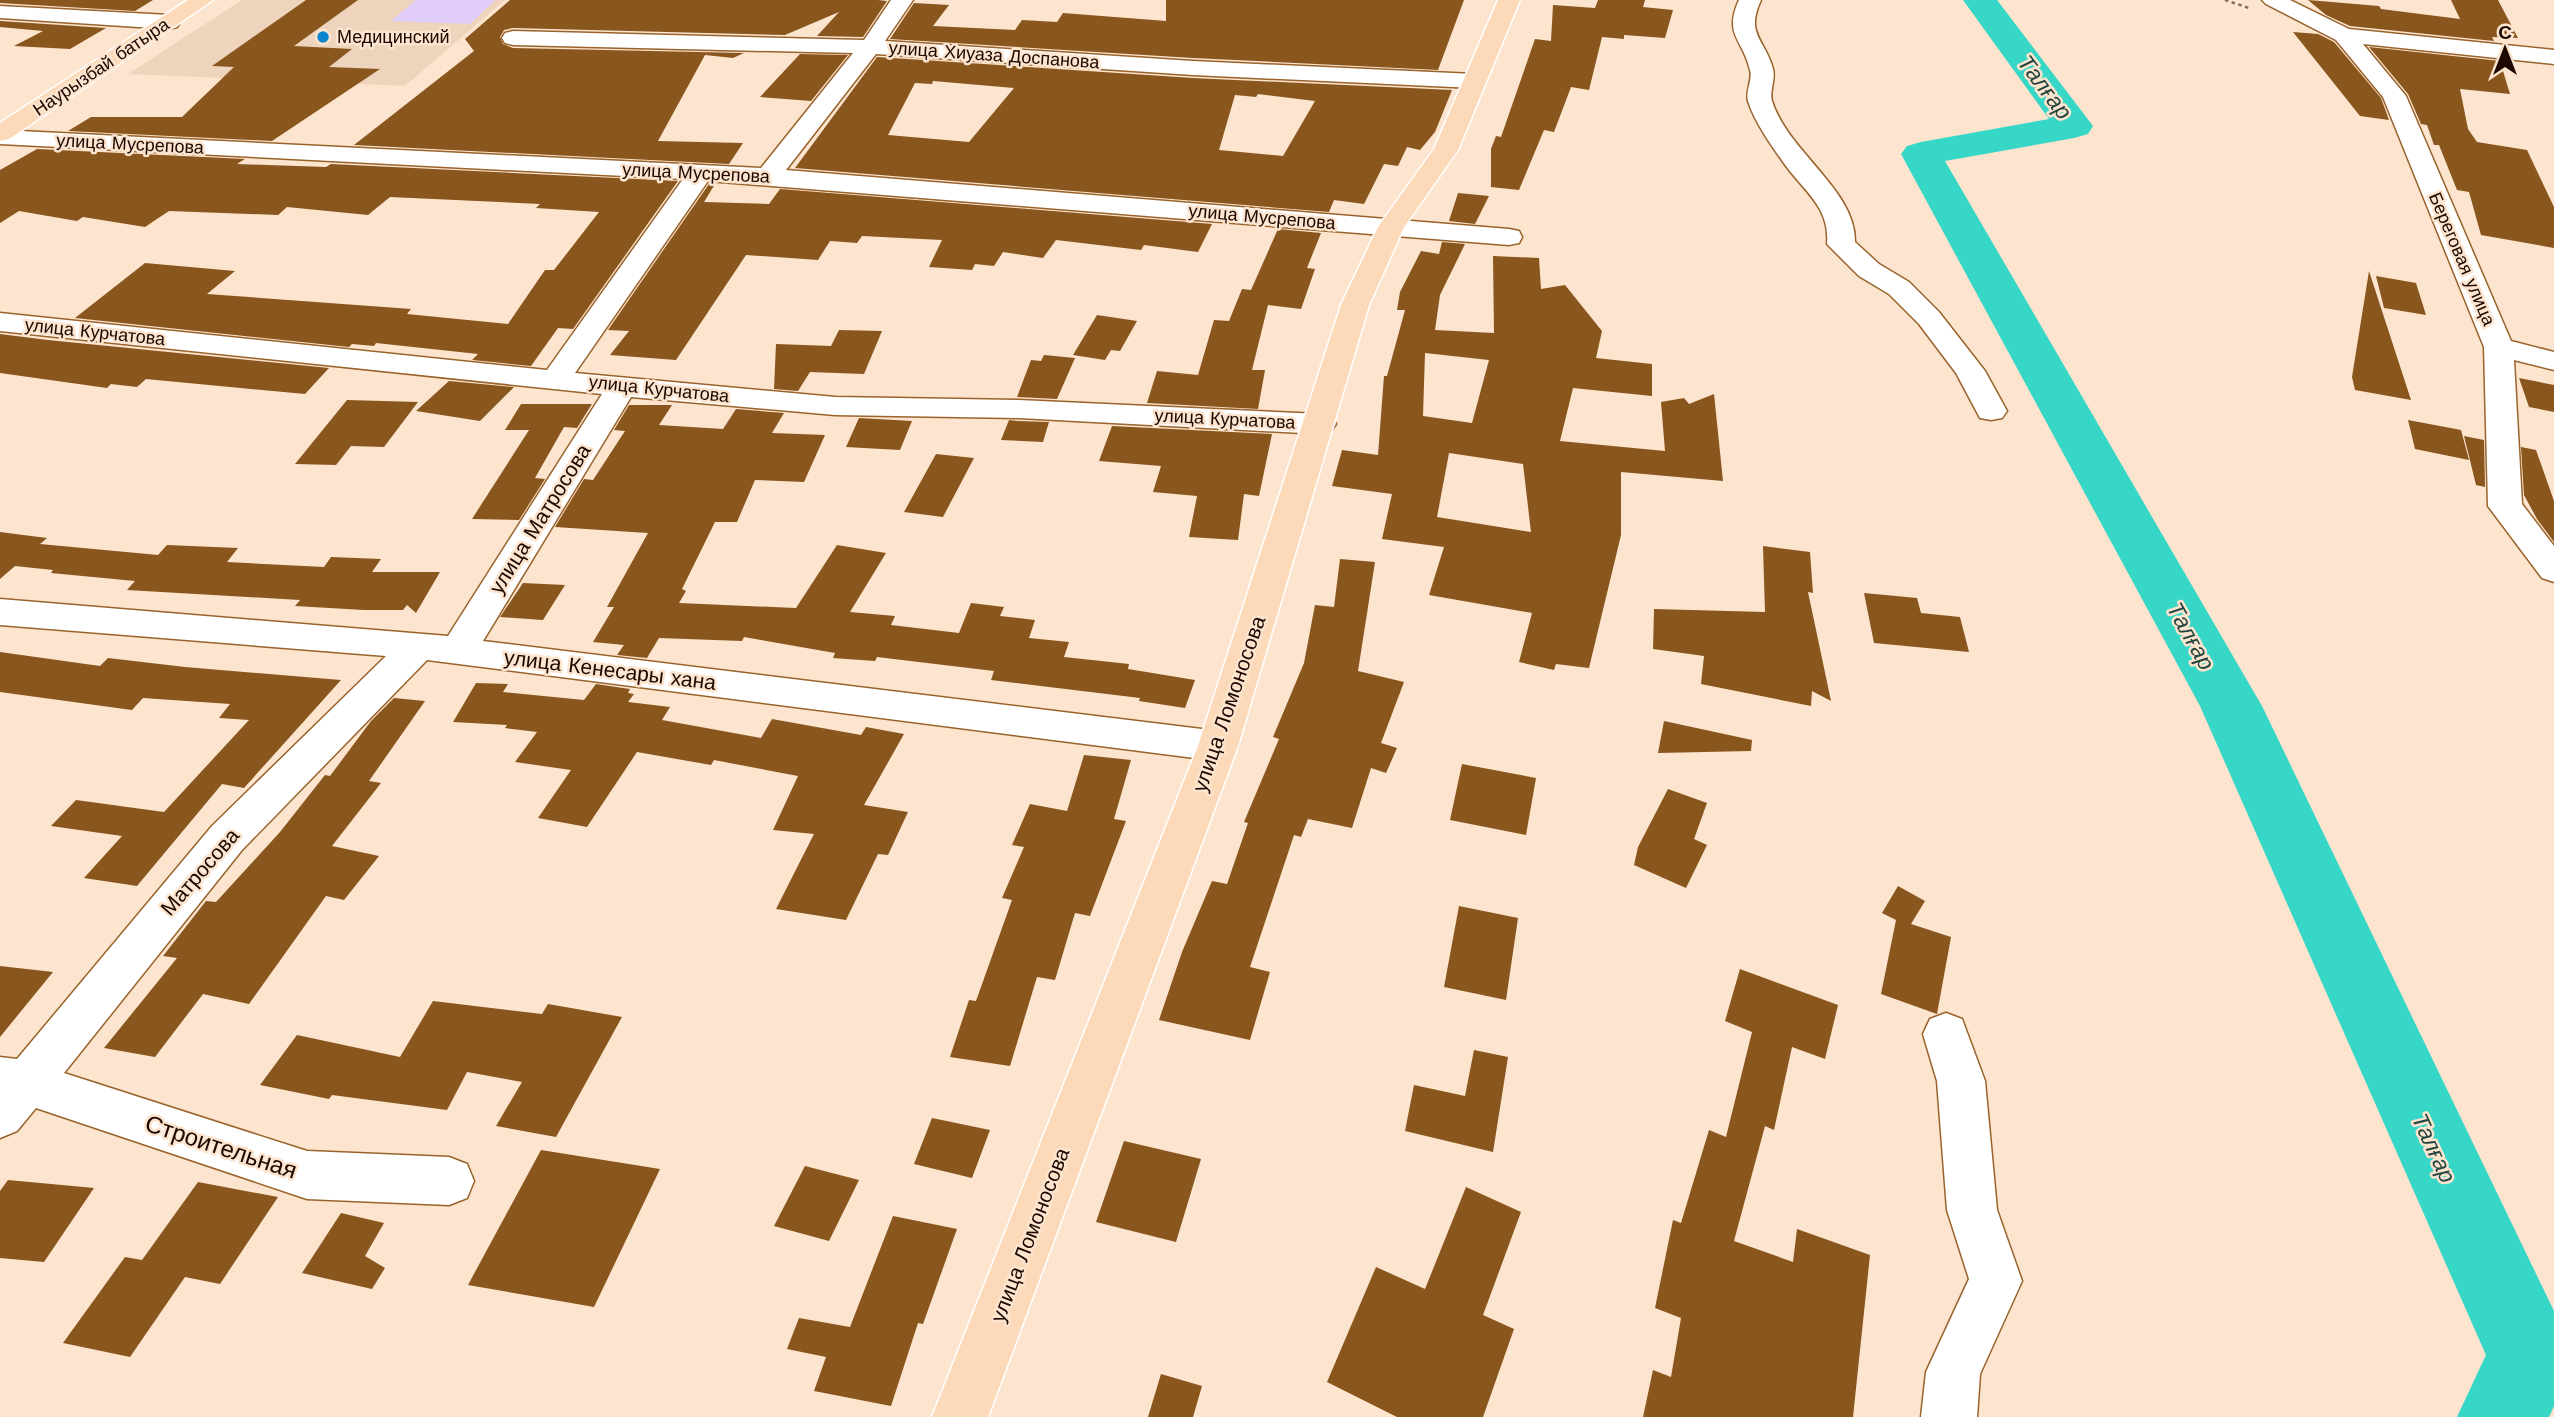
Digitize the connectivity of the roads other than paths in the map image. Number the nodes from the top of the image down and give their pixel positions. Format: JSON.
{"nodes":[{"id":1,"x":202,"y":0,"type":"edge"},
{"id":2,"x":902,"y":0,"type":"edge"},
{"id":3,"x":1509,"y":0,"type":"edge"},
{"id":4,"x":1750,"y":0,"type":"edge"},
{"id":5,"x":2273,"y":0,"type":"edge"},
{"id":6,"x":0,"y":12,"type":"edge"},
{"id":7,"x":169,"y":22,"type":"junction"},
{"id":8,"x":2344,"y":35,"type":"junction"},
{"id":9,"x":513,"y":38,"type":"dead end"},
{"id":10,"x":870,"y":47,"type":"junction"},
{"id":11,"x":2554,"y":57,"type":"edge"},
{"id":12,"x":1474,"y":81,"type":"junction"},
{"id":13,"x":0,"y":136,"type":"edge"},
{"id":14,"x":700,"y":173,"type":"junction"},
{"id":15,"x":768,"y":176,"type":"junction"},
{"id":16,"x":1391,"y":227,"type":"junction"},
{"id":17,"x":1509,"y":237,"type":"dead end"},
{"id":18,"x":0,"y":322,"type":"edge"},
{"id":19,"x":2499,"y":347,"type":"junction"},
{"id":20,"x":2554,"y":361,"type":"edge"},
{"id":21,"x":556,"y":379,"type":"junction"},
{"id":22,"x":622,"y":387,"type":"junction"},
{"id":23,"x":1992,"y":411,"type":"dead end"},
{"id":24,"x":1320,"y":424,"type":"junction"},
{"id":25,"x":2554,"y":570,"type":"edge"},
{"id":26,"x":0,"y":612,"type":"edge"},
{"id":27,"x":439,"y":649,"type":"junction"},
{"id":28,"x":1218,"y":746,"type":"junction"},
{"id":29,"x":1946,"y":1034,"type":"dead end"},
{"id":30,"x":8,"y":1092,"type":"edge"},
{"id":31,"x":449,"y":1181,"type":"dead end"},
{"id":32,"x":960,"y":1417,"type":"edge"},
{"id":33,"x":1949,"y":1417,"type":"edge"}],
"edges":[{"from":1,"to":7,"type":"main road","name":"Наурызбай батыра"},
{"from":2,"to":10,"type":"street"},
{"from":3,"to":12,"type":"main road","name":"улица Ломоносова"},
{"from":4,"to":23,"type":"street"},
{"from":5,"to":8,"type":"street","name":"Береговая улица"},
{"from":6,"to":7,"type":"street"},
{"from":7,"to":13,"type":"main road","name":"Наурызбай батыра"},
{"from":8,"to":11,"type":"street"},
{"from":8,"to":19,"type":"street","name":"Береговая улица"},
{"from":9,"to":10,"type":"street","name":"улица Хиуаза Доспанова"},
{"from":10,"to":12,"type":"street","name":"улица Хиуаза Доспанова"},
{"from":10,"to":15,"type":"street"},
{"from":12,"to":16,"type":"main road","name":"улица Ломоносова"},
{"from":13,"to":14,"type":"street","name":"улица Мусрепова"},
{"from":14,"to":15,"type":"street","name":"улица Мусрепова"},
{"from":14,"to":21,"type":"street"},
{"from":15,"to":16,"type":"street","name":"улица Мусрепова"},
{"from":16,"to":17,"type":"street","name":"улица Мусрепова"},
{"from":16,"to":24,"type":"main road","name":"улица Ломоносова"},
{"from":18,"to":21,"type":"street","name":"улица Курчатова"},
{"from":19,"to":20,"type":"street"},
{"from":19,"to":25,"type":"street","name":"Береговая улица"},
{"from":21,"to":22,"type":"street","name":"улица Курчатова"},
{"from":22,"to":24,"type":"street","name":"улица Курчатова"},
{"from":22,"to":27,"type":"street","name":"улица Матросова"},
{"from":24,"to":28,"type":"main road","name":"улица Ломоносова"},
{"from":26,"to":27,"type":"street","name":"улица Кенесары хана"},
{"from":27,"to":28,"type":"street","name":"улица Кенесары хана"},
{"from":27,"to":30,"type":"street","name":"Матросова"},
{"from":28,"to":32,"type":"main road","name":"улица Ломоносова"},
{"from":29,"to":33,"type":"street"},
{"from":30,"to":31,"type":"street","name":"Строительная"}]}
